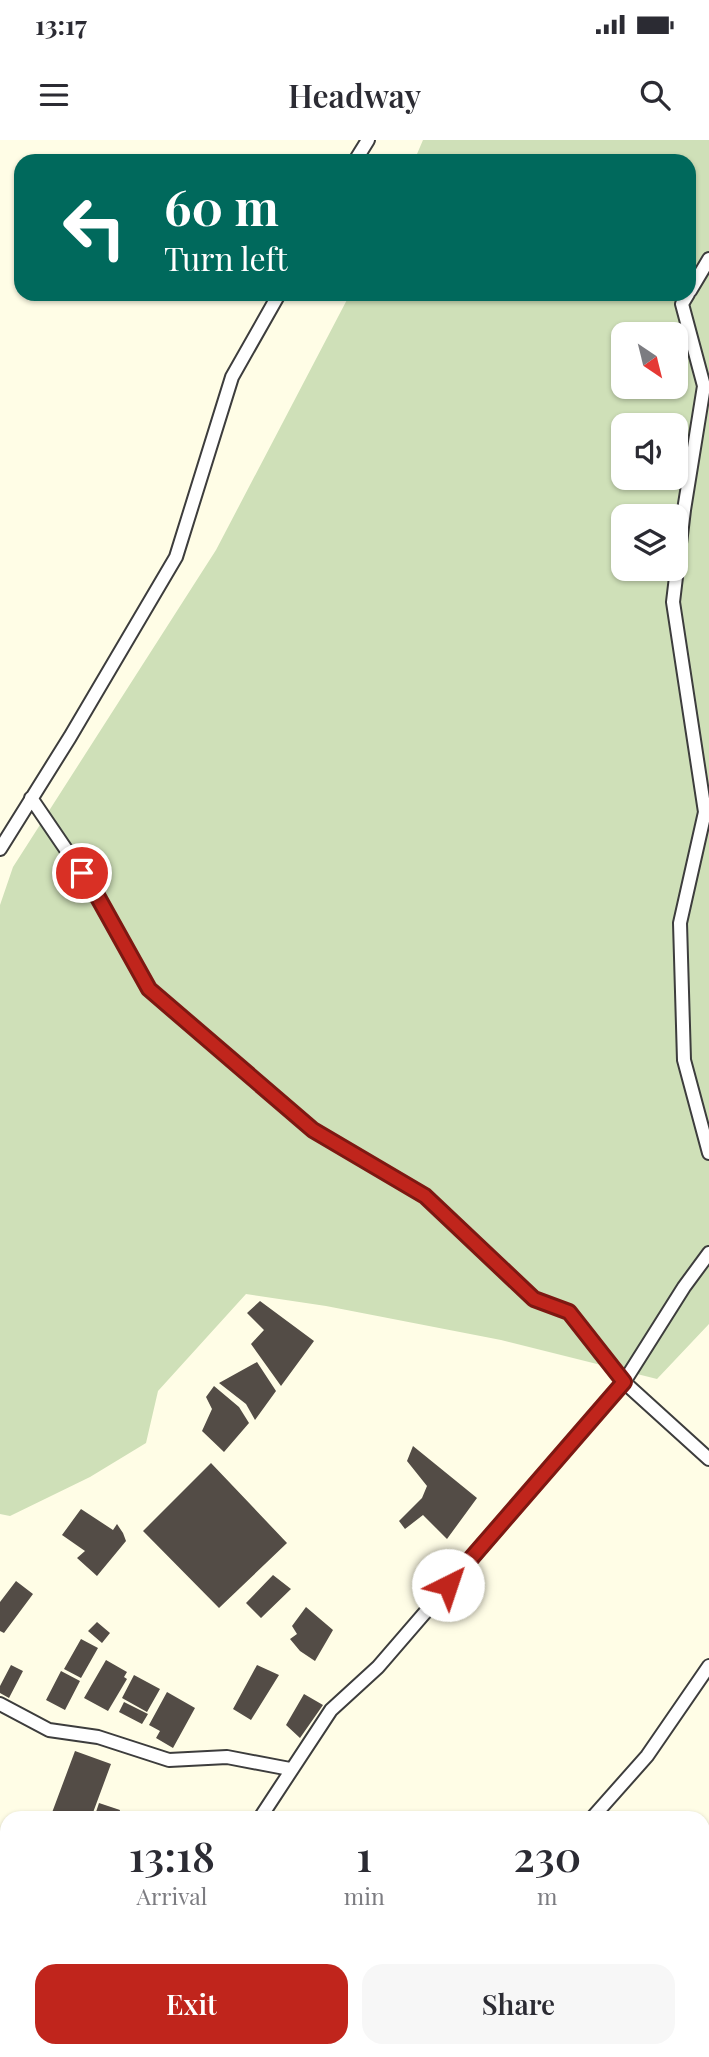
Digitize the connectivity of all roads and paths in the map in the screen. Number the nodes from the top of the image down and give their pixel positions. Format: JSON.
{"nodes":[{"id":1,"x":709,"y":259,"type":"edge"},
{"id":2,"x":696,"y":281,"type":"edge"},
{"id":3,"x":275,"y":301,"type":"edge"},
{"id":4,"x":684,"y":301,"type":"edge"},
{"id":5,"x":32,"y":798,"type":"junction"},
{"id":6,"x":0,"y":849,"type":"edge"},
{"id":7,"x":709,"y":1153,"type":"edge"},
{"id":8,"x":709,"y":1253,"type":"edge"},
{"id":9,"x":624,"y":1382,"type":"junction"},
{"id":10,"x":709,"y":1459,"type":"edge"},
{"id":11,"x":709,"y":1666,"type":"edge"},
{"id":12,"x":0,"y":1704,"type":"edge"},
{"id":13,"x":290,"y":1769,"type":"junction"},
{"id":14,"x":264,"y":1811,"type":"edge"},
{"id":15,"x":598,"y":1811,"type":"edge"}],
"edges":[{"from":1,"to":2,"type":"lane"},
{"from":3,"to":5,"type":"lane"},
{"from":4,"to":7,"type":"lane"},
{"from":5,"to":6,"type":"lane"},
{"from":5,"to":9,"type":"lane"},
{"from":8,"to":9,"type":"lane"},
{"from":9,"to":10,"type":"lane"},
{"from":9,"to":13,"type":"lane"},
{"from":11,"to":15,"type":"lane"},
{"from":12,"to":13,"type":"lane"},
{"from":13,"to":14,"type":"lane"}]}
